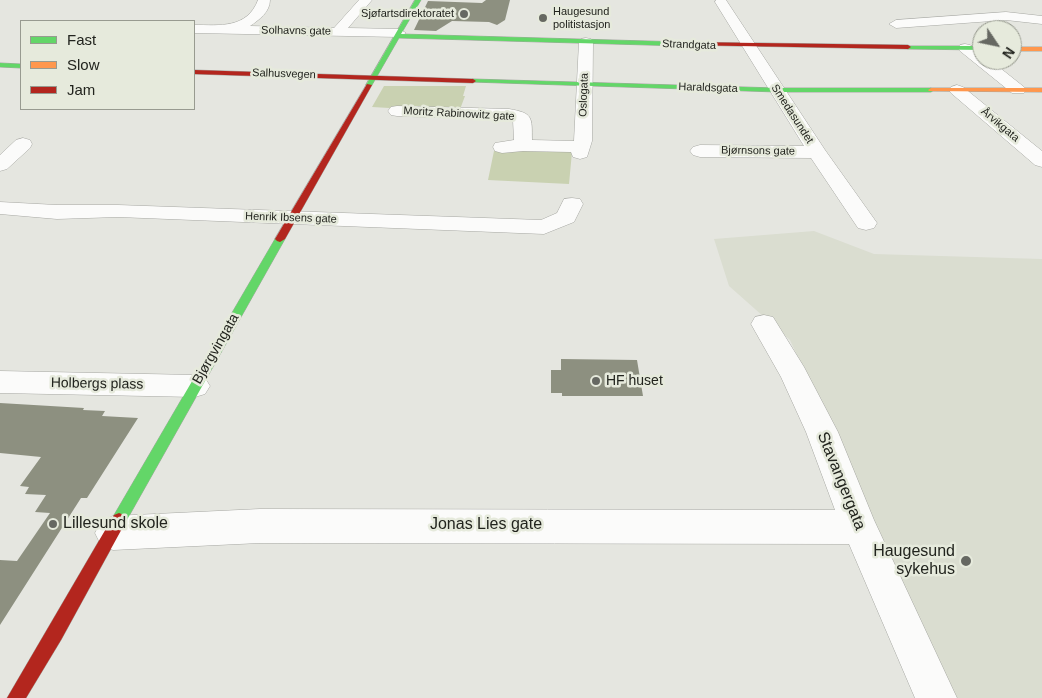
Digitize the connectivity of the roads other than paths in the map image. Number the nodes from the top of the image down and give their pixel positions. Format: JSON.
{"nodes":[{"id":1,"x":366,"y":0,"type":"edge"},
{"id":2,"x":418,"y":0,"type":"edge"},
{"id":3,"x":264,"y":2,"type":"dead end"},
{"id":4,"x":721,"y":2,"type":"dead end"},
{"id":5,"x":1042,"y":20,"type":"edge"},
{"id":6,"x":896,"y":24,"type":"dead end"},
{"id":7,"x":195,"y":29,"type":"edge"},
{"id":8,"x":233,"y":30,"type":"junction"},
{"id":9,"x":338,"y":31,"type":"junction"},
{"id":10,"x":398,"y":34,"type":"junction"},
{"id":11,"x":586,"y":42,"type":"junction"},
{"id":12,"x":748,"y":46,"type":"junction"},
{"id":13,"x":965,"y":48,"type":"junction"},
{"id":14,"x":972,"y":48,"type":"edge"},
{"id":15,"x":1022,"y":49,"type":"edge"},
{"id":16,"x":1042,"y":49,"type":"edge"},
{"id":17,"x":0,"y":65,"type":"edge"},
{"id":18,"x":20,"y":66,"type":"edge"},
{"id":19,"x":195,"y":72,"type":"edge"},
{"id":20,"x":375,"y":77,"type":"junction"},
{"id":21,"x":584,"y":84,"type":"junction"},
{"id":22,"x":777,"y":90,"type":"junction"},
{"id":23,"x":957,"y":90,"type":"junction"},
{"id":24,"x":1018,"y":90,"type":"junction"},
{"id":25,"x":1042,"y":90,"type":"edge"},
{"id":26,"x":397,"y":111,"type":"dead end"},
{"id":27,"x":23,"y":144,"type":"dead end"},
{"id":28,"x":523,"y":146,"type":"junction"},
{"id":29,"x":502,"y":147,"type":"dead end"},
{"id":30,"x":700,"y":151,"type":"dead end"},
{"id":31,"x":817,"y":152,"type":"junction"},
{"id":32,"x":1042,"y":161,"type":"edge"},
{"id":33,"x":0,"y":165,"type":"edge"},
{"id":34,"x":572,"y":204,"type":"dead end"},
{"id":35,"x":0,"y":208,"type":"edge"},
{"id":36,"x":291,"y":219,"type":"junction"},
{"id":37,"x":866,"y":224,"type":"dead end"},
{"id":38,"x":764,"y":324,"type":"dead end"},
{"id":39,"x":0,"y":382,"type":"edge"},
{"id":40,"x":195,"y":386,"type":"junction"},
{"id":41,"x":859,"y":527,"type":"junction"},
{"id":42,"x":114,"y":533,"type":"junction"},
{"id":43,"x":16,"y":698,"type":"edge"},
{"id":44,"x":936,"y":698,"type":"edge"}],
"edges":[{"from":1,"to":9,"type":"street"},
{"from":2,"to":10,"type":"street","name":"Bjørgvingata"},
{"from":3,"to":8,"type":"street"},
{"from":4,"to":12,"type":"street","name":"Smedasundet"},
{"from":5,"to":6,"type":"street"},
{"from":7,"to":8,"type":"street","name":"Solhavns gate"},
{"from":8,"to":9,"type":"street","name":"Solhavns gate"},
{"from":9,"to":10,"type":"street","name":"Solhavns gate"},
{"from":10,"to":11,"type":"street","name":"Strandgata"},
{"from":10,"to":20,"type":"street","name":"Bjørgvingata"},
{"from":11,"to":12,"type":"street","name":"Strandgata"},
{"from":11,"to":21,"type":"street","name":"Oslogata"},
{"from":12,"to":13,"type":"street","name":"Strandgata"},
{"from":12,"to":22,"type":"street","name":"Smedasundet"},
{"from":13,"to":14,"type":"street","name":"Strandgata"},
{"from":13,"to":24,"type":"street"},
{"from":15,"to":16,"type":"street"},
{"from":17,"to":18,"type":"street"},
{"from":19,"to":20,"type":"street","name":"Salhusvegen"},
{"from":20,"to":21,"type":"street","name":"Haraldsgata"},
{"from":20,"to":36,"type":"street","name":"Bjørgvingata"},
{"from":21,"to":22,"type":"street","name":"Haraldsgata"},
{"from":21,"to":28,"type":"street","name":"Oslogata"},
{"from":22,"to":23,"type":"street","name":"Haraldsgata"},
{"from":22,"to":31,"type":"street","name":"Smedasundet"},
{"from":23,"to":24,"type":"street","name":"Haraldsgata"},
{"from":23,"to":32,"type":"street","name":"Årvikgata"},
{"from":24,"to":25,"type":"street","name":"Haraldsgata"},
{"from":26,"to":28,"type":"street","name":"Moritz Rabinowitz gate"},
{"from":27,"to":33,"type":"street"},
{"from":28,"to":29,"type":"street"},
{"from":30,"to":31,"type":"street","name":"Bjørnsons gate"},
{"from":31,"to":37,"type":"street","name":"Smedasundet"},
{"from":34,"to":36,"type":"street","name":"Henrik Ibsens gate"},
{"from":35,"to":36,"type":"street","name":"Henrik Ibsens gate"},
{"from":36,"to":40,"type":"street","name":"Bjørgvingata"},
{"from":38,"to":41,"type":"street","name":"Stavangergata"},
{"from":39,"to":40,"type":"street","name":"Holbergs plass"},
{"from":40,"to":42,"type":"street","name":"Bjørgvingata"},
{"from":41,"to":42,"type":"street","name":"Jonas Lies gate"},
{"from":41,"to":44,"type":"street","name":"Stavangergata"},
{"from":42,"to":43,"type":"street","name":"Bjørgvingata"}]}
